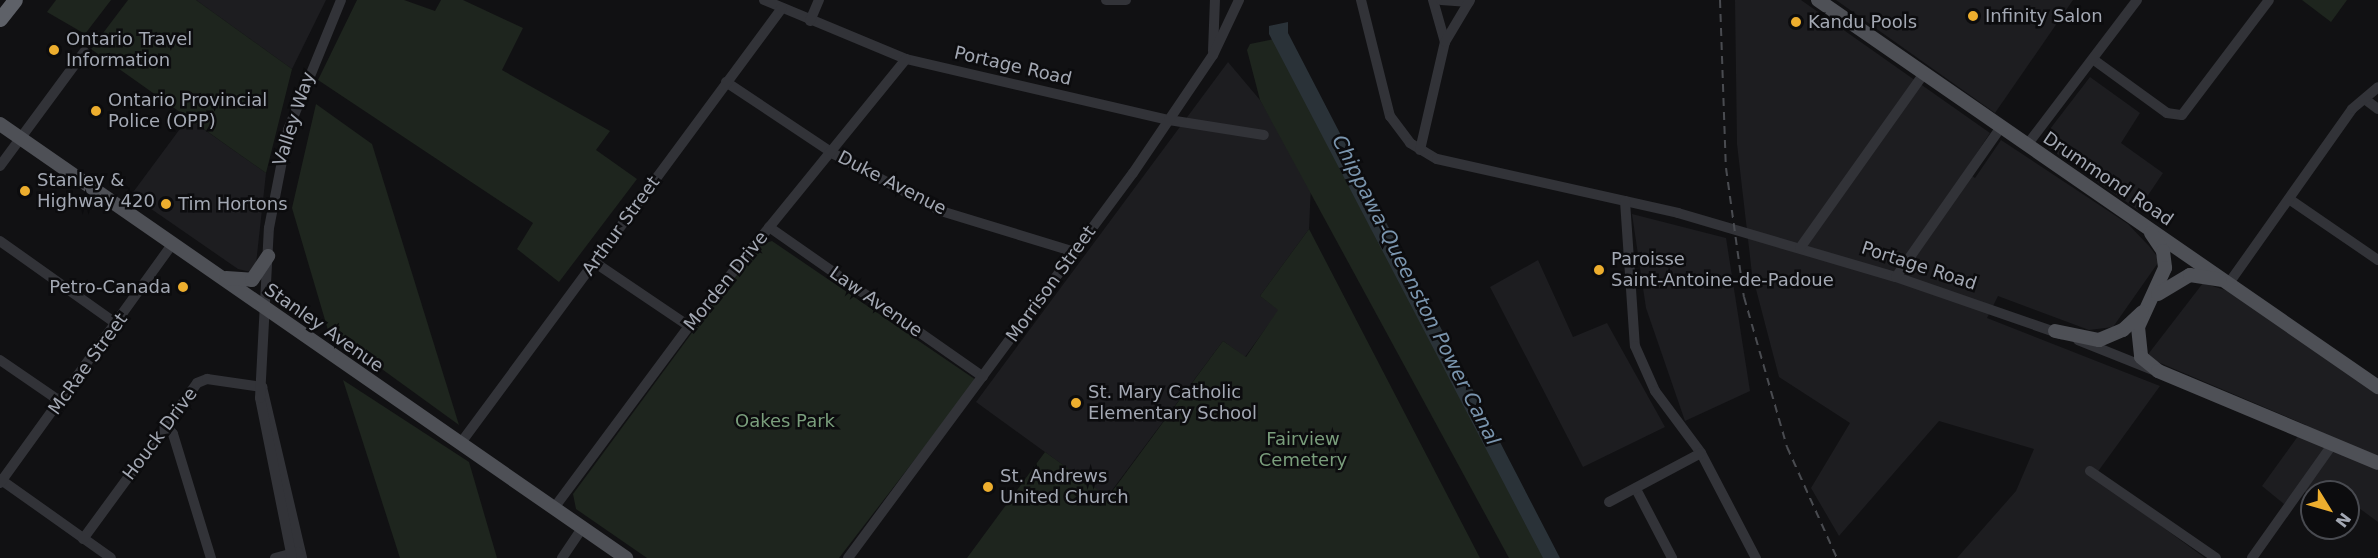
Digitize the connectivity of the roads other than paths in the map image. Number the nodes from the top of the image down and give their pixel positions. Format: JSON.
{"nodes":[{"id":1,"x":15,"y":0,"type":"edge"},
{"id":2,"x":341,"y":0,"type":"edge"},
{"id":3,"x":764,"y":0,"type":"edge"},
{"id":4,"x":819,"y":0,"type":"edge"},
{"id":5,"x":1106,"y":0,"type":"edge"},
{"id":6,"x":1215,"y":0,"type":"edge"},
{"id":7,"x":1239,"y":0,"type":"edge"},
{"id":8,"x":1361,"y":0,"type":"edge"},
{"id":9,"x":1433,"y":0,"type":"edge"},
{"id":10,"x":1441,"y":0,"type":"edge"},
{"id":11,"x":1818,"y":0,"type":"edge"},
{"id":12,"x":2137,"y":0,"type":"edge"},
{"id":13,"x":2269,"y":0,"type":"edge"},
{"id":14,"x":1126,"y":1,"type":"edge"},
{"id":15,"x":1470,"y":1,"type":"edge"},
{"id":16,"x":782,"y":8,"type":"junction"},
{"id":17,"x":0,"y":19,"type":"edge"},
{"id":18,"x":810,"y":21,"type":"junction"},
{"id":19,"x":1445,"y":42,"type":"junction"},
{"id":20,"x":84,"y":52,"type":"dead end"},
{"id":21,"x":1213,"y":55,"type":"junction"},
{"id":22,"x":906,"y":59,"type":"junction"},
{"id":23,"x":2094,"y":60,"type":"junction"},
{"id":24,"x":1923,"y":75,"type":"junction"},
{"id":25,"x":726,"y":81,"type":"junction"},
{"id":26,"x":2378,"y":87,"type":"edge"},
{"id":27,"x":2366,"y":100,"type":"junction"},
{"id":28,"x":2378,"y":109,"type":"edge"},
{"id":29,"x":1169,"y":120,"type":"junction"},
{"id":30,"x":1,"y":126,"type":"edge"},
{"id":31,"x":2001,"y":127,"type":"junction"},
{"id":32,"x":1264,"y":135,"type":"dead end"},
{"id":33,"x":19,"y":138,"type":"junction"},
{"id":34,"x":2027,"y":145,"type":"junction"},
{"id":35,"x":1419,"y":150,"type":"junction"},
{"id":36,"x":834,"y":153,"type":"junction"},
{"id":37,"x":0,"y":166,"type":"edge"},
{"id":38,"x":2289,"y":199,"type":"junction"},
{"id":39,"x":1625,"y":201,"type":"junction"},
{"id":40,"x":769,"y":227,"type":"junction"},
{"id":41,"x":2146,"y":227,"type":"junction"},
{"id":42,"x":0,"y":241,"type":"edge"},
{"id":43,"x":173,"y":243,"type":"junction"},
{"id":44,"x":1800,"y":248,"type":"junction"},
{"id":45,"x":1074,"y":252,"type":"junction"},
{"id":46,"x":268,"y":256,"type":"junction"},
{"id":47,"x":2378,"y":260,"type":"edge"},
{"id":48,"x":594,"y":262,"type":"junction"},
{"id":49,"x":218,"y":276,"type":"junction"},
{"id":50,"x":1896,"y":277,"type":"junction"},
{"id":51,"x":2229,"y":283,"type":"junction"},
{"id":52,"x":2156,"y":295,"type":"junction"},
{"id":53,"x":264,"y":308,"type":"junction"},
{"id":54,"x":2143,"y":311,"type":"junction"},
{"id":55,"x":117,"y":324,"type":"junction"},
{"id":56,"x":689,"y":326,"type":"junction"},
{"id":57,"x":2055,"y":331,"type":"junction"},
{"id":58,"x":0,"y":360,"type":"edge"},
{"id":59,"x":2158,"y":371,"type":"junction"},
{"id":60,"x":983,"y":377,"type":"junction"},
{"id":61,"x":262,"y":387,"type":"junction"},
{"id":62,"x":2378,"y":387,"type":"edge"},
{"id":63,"x":61,"y":402,"type":"junction"},
{"id":64,"x":165,"y":425,"type":"junction"},
{"id":65,"x":460,"y":444,"type":"junction"},
{"id":66,"x":2332,"y":445,"type":"junction"},
{"id":67,"x":1701,"y":453,"type":"junction"},
{"id":68,"x":2378,"y":463,"type":"edge"},
{"id":69,"x":2091,"y":471,"type":"dead end"},
{"id":70,"x":1,"y":481,"type":"edge"},
{"id":71,"x":1636,"y":489,"type":"junction"},
{"id":72,"x":1609,"y":502,"type":"dead end"},
{"id":73,"x":554,"y":508,"type":"junction"},
{"id":74,"x":582,"y":528,"type":"junction"},
{"id":75,"x":83,"y":538,"type":"junction"},
{"id":76,"x":98,"y":554,"type":"edge"},
{"id":77,"x":297,"y":555,"type":"edge"},
{"id":78,"x":111,"y":558,"type":"edge"},
{"id":79,"x":211,"y":558,"type":"edge"},
{"id":80,"x":274,"y":558,"type":"edge"},
{"id":81,"x":562,"y":558,"type":"edge"},
{"id":82,"x":626,"y":558,"type":"edge"},
{"id":83,"x":848,"y":558,"type":"edge"},
{"id":84,"x":1672,"y":558,"type":"edge"},
{"id":85,"x":1756,"y":558,"type":"edge"},
{"id":86,"x":2216,"y":558,"type":"edge"},
{"id":87,"x":2252,"y":558,"type":"edge"}],
"edges":[{"from":1,"to":17,"type":"highway"},
{"from":2,"to":46,"type":"street","name":"Valley Way"},
{"from":3,"to":16,"type":"street","name":"Portage Road"},
{"from":4,"to":18,"type":"street"},
{"from":5,"to":14,"type":"street"},
{"from":6,"to":21,"type":"street"},
{"from":7,"to":21,"type":"street","name":"Morrison Street"},
{"from":8,"to":35,"type":"street","name":"Portage Road"},
{"from":9,"to":19,"type":"street"},
{"from":10,"to":15,"type":"street"},
{"from":11,"to":24,"type":"main road","name":"Drummond Road"},
{"from":12,"to":23,"type":"street"},
{"from":13,"to":23,"type":"street"},
{"from":15,"to":19,"type":"street"},
{"from":16,"to":18,"type":"street","name":"Portage Road"},
{"from":16,"to":25,"type":"street","name":"Arthur Street"},
{"from":18,"to":22,"type":"street","name":"Portage Road"},
{"from":19,"to":35,"type":"street"},
{"from":20,"to":33,"type":"street"},
{"from":21,"to":29,"type":"street","name":"Morrison Street"},
{"from":22,"to":29,"type":"street","name":"Portage Road"},
{"from":22,"to":36,"type":"street","name":"Morden Drive"},
{"from":23,"to":34,"type":"street"},
{"from":24,"to":31,"type":"main road","name":"Drummond Road"},
{"from":24,"to":44,"type":"street"},
{"from":25,"to":36,"type":"street","name":"Duke Avenue"},
{"from":25,"to":48,"type":"street","name":"Arthur Street"},
{"from":26,"to":27,"type":"street"},
{"from":27,"to":28,"type":"street"},
{"from":27,"to":38,"type":"street"},
{"from":29,"to":32,"type":"street","name":"Portage Road"},
{"from":29,"to":45,"type":"street","name":"Morrison Street"},
{"from":30,"to":33,"type":"main road","name":"Stanley Avenue"},
{"from":31,"to":34,"type":"main road","name":"Drummond Road"},
{"from":31,"to":50,"type":"street"},
{"from":33,"to":37,"type":"street"},
{"from":33,"to":43,"type":"main road","name":"Stanley Avenue"},
{"from":34,"to":41,"type":"main road","name":"Drummond Road"},
{"from":35,"to":39,"type":"street","name":"Portage Road"},
{"from":36,"to":40,"type":"street","name":"Morden Drive"},
{"from":36,"to":45,"type":"street","name":"Duke Avenue"},
{"from":38,"to":47,"type":"street"},
{"from":38,"to":51,"type":"street"},
{"from":39,"to":44,"type":"street","name":"Portage Road"},
{"from":39,"to":67,"type":"street"},
{"from":40,"to":56,"type":"street","name":"Morden Drive"},
{"from":40,"to":60,"type":"street","name":"Law Avenue"},
{"from":41,"to":51,"type":"main road","name":"Drummond Road"},
{"from":41,"to":52,"type":"main road"},
{"from":42,"to":55,"type":"street"},
{"from":43,"to":49,"type":"main road","name":"Stanley Avenue"},
{"from":43,"to":55,"type":"street","name":"McRae Street"},
{"from":44,"to":50,"type":"street","name":"Portage Road"},
{"from":45,"to":60,"type":"street","name":"Morrison Street"},
{"from":46,"to":49,"type":"main road"},
{"from":46,"to":53,"type":"street","name":"Valley Way"},
{"from":48,"to":56,"type":"street"},
{"from":48,"to":65,"type":"street","name":"Arthur Street"},
{"from":49,"to":53,"type":"main road","name":"Stanley Avenue"},
{"from":50,"to":57,"type":"street","name":"Portage Road"},
{"from":51,"to":52,"type":"main road"},
{"from":51,"to":62,"type":"main road","name":"Drummond Road"},
{"from":52,"to":54,"type":"main road"},
{"from":53,"to":61,"type":"street","name":"Valley Way"},
{"from":53,"to":65,"type":"main road","name":"Stanley Avenue"},
{"from":54,"to":57,"type":"main road"},
{"from":54,"to":59,"type":"main road"},
{"from":55,"to":63,"type":"street","name":"McRae Street"},
{"from":56,"to":73,"type":"street","name":"Morden Drive"},
{"from":57,"to":59,"type":"street","name":"Portage Road"},
{"from":58,"to":63,"type":"street"},
{"from":59,"to":66,"type":"main road","name":"Portage Road"},
{"from":60,"to":83,"type":"street","name":"Morrison Street"},
{"from":61,"to":64,"type":"street","name":"Houck Drive"},
{"from":61,"to":77,"type":"street","name":"Valley Way"},
{"from":63,"to":70,"type":"street","name":"McRae Street"},
{"from":64,"to":75,"type":"street","name":"Houck Drive"},
{"from":64,"to":79,"type":"street"},
{"from":65,"to":73,"type":"main road","name":"Stanley Avenue"},
{"from":66,"to":68,"type":"main road","name":"Portage Road"},
{"from":66,"to":87,"type":"street"},
{"from":67,"to":71,"type":"street"},
{"from":67,"to":85,"type":"street"},
{"from":69,"to":86,"type":"street"},
{"from":70,"to":75,"type":"street"},
{"from":71,"to":72,"type":"street"},
{"from":71,"to":84,"type":"street"},
{"from":73,"to":74,"type":"main road","name":"Stanley Avenue"},
{"from":74,"to":81,"type":"street"},
{"from":74,"to":82,"type":"main road","name":"Stanley Avenue"},
{"from":75,"to":76,"type":"street"},
{"from":76,"to":78,"type":"street"},
{"from":77,"to":80,"type":"street"}]}
